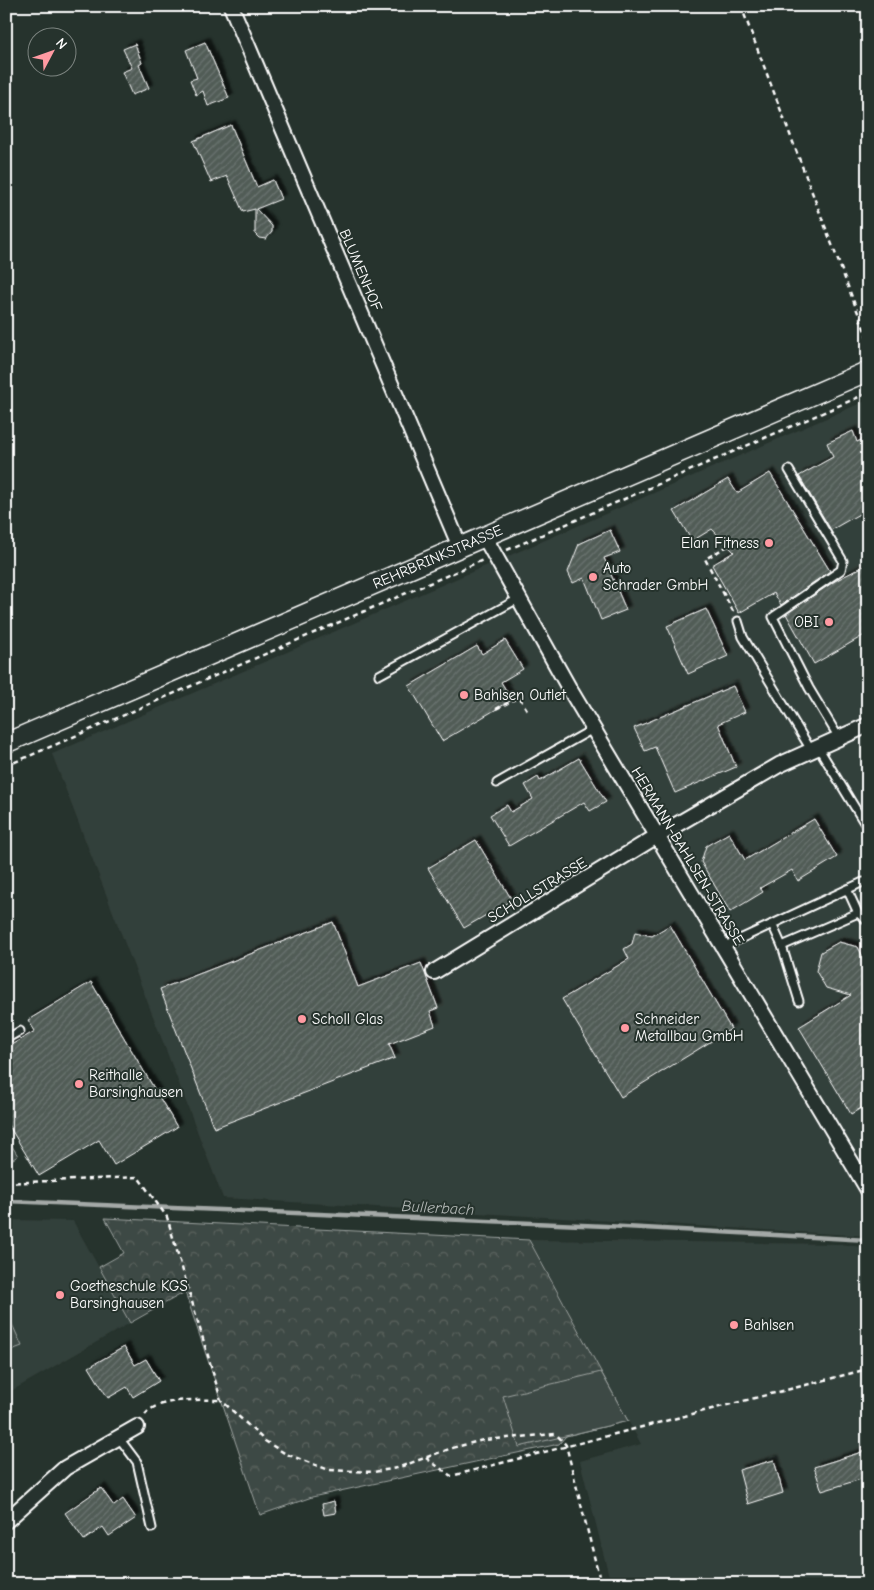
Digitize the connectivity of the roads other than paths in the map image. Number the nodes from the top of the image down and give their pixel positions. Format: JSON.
{"nodes":[{"id":1,"x":231,"y":6,"type":"edge"},
{"id":2,"x":868,"y":371,"type":"edge"},
{"id":3,"x":789,"y":470,"type":"dead end"},
{"id":4,"x":484,"y":536,"type":"junction"},
{"id":5,"x":460,"y":547,"type":"junction"},
{"id":6,"x":518,"y":599,"type":"junction"},
{"id":7,"x":738,"y":621,"type":"road end"},
{"id":8,"x":379,"y":675,"type":"dead end"},
{"id":9,"x":868,"y":725,"type":"edge"},
{"id":10,"x":593,"y":729,"type":"junction"},
{"id":11,"x":839,"y":738,"type":"junction"},
{"id":12,"x":6,"y":742,"type":"edge"},
{"id":13,"x":815,"y":748,"type":"junction"},
{"id":14,"x":497,"y":783,"type":"dead end"},
{"id":15,"x":868,"y":829,"type":"edge"},
{"id":16,"x":657,"y":836,"type":"junction"},
{"id":17,"x":863,"y":882,"type":"dead end"},
{"id":18,"x":848,"y":890,"type":"junction"},
{"id":19,"x":858,"y":913,"type":"junction"},
{"id":20,"x":868,"y":922,"type":"edge"},
{"id":21,"x":772,"y":924,"type":"junction"},
{"id":22,"x":782,"y":946,"type":"junction"},
{"id":23,"x":723,"y":947,"type":"junction"},
{"id":24,"x":434,"y":972,"type":"dead end"},
{"id":25,"x":799,"y":1001,"type":"dead end"},
{"id":26,"x":20,"y":1031,"type":"dead end"},
{"id":27,"x":6,"y":1039,"type":"edge"},
{"id":28,"x":868,"y":1190,"type":"edge"},
{"id":29,"x":137,"y":1427,"type":"road end"},
{"id":30,"x":119,"y":1438,"type":"junction"},
{"id":31,"x":6,"y":1521,"type":"edge"},
{"id":32,"x":152,"y":1528,"type":"dead end"}],
"edges":[{"from":1,"to":5,"type":"street","name":"BLUMENHOF"},
{"from":2,"to":4,"type":"main road","name":"REHRBRINKSTRASSE"},
{"from":3,"to":11,"type":"lane"},
{"from":4,"to":5,"type":"main road","name":"REHRBRINKSTRASSE"},
{"from":4,"to":6,"type":"street","name":"HERMANN-BAHLSEN-STRASSE"},
{"from":5,"to":12,"type":"main road","name":"REHRBRINKSTRASSE"},
{"from":6,"to":8,"type":"lane"},
{"from":6,"to":10,"type":"street","name":"HERMANN-BAHLSEN-STRASSE"},
{"from":7,"to":13,"type":"lane"},
{"from":9,"to":11,"type":"street","name":"SCHOLLSTRASSE"},
{"from":10,"to":14,"type":"lane"},
{"from":10,"to":16,"type":"street","name":"HERMANN-BAHLSEN-STRASSE"},
{"from":11,"to":13,"type":"street","name":"SCHOLLSTRASSE"},
{"from":13,"to":15,"type":"lane"},
{"from":13,"to":16,"type":"street","name":"SCHOLLSTRASSE"},
{"from":16,"to":23,"type":"street","name":"HERMANN-BAHLSEN-STRASSE"},
{"from":16,"to":24,"type":"street","name":"SCHOLLSTRASSE"},
{"from":17,"to":18,"type":"lane"},
{"from":18,"to":19,"type":"lane"},
{"from":18,"to":21,"type":"lane"},
{"from":19,"to":20,"type":"lane"},
{"from":19,"to":22,"type":"lane"},
{"from":21,"to":22,"type":"lane"},
{"from":21,"to":23,"type":"lane"},
{"from":22,"to":25,"type":"lane"},
{"from":23,"to":28,"type":"street","name":"HERMANN-BAHLSEN-STRASSE"},
{"from":26,"to":27,"type":"lane"},
{"from":29,"to":30,"type":"street"},
{"from":30,"to":31,"type":"street"},
{"from":30,"to":32,"type":"lane"}]}
